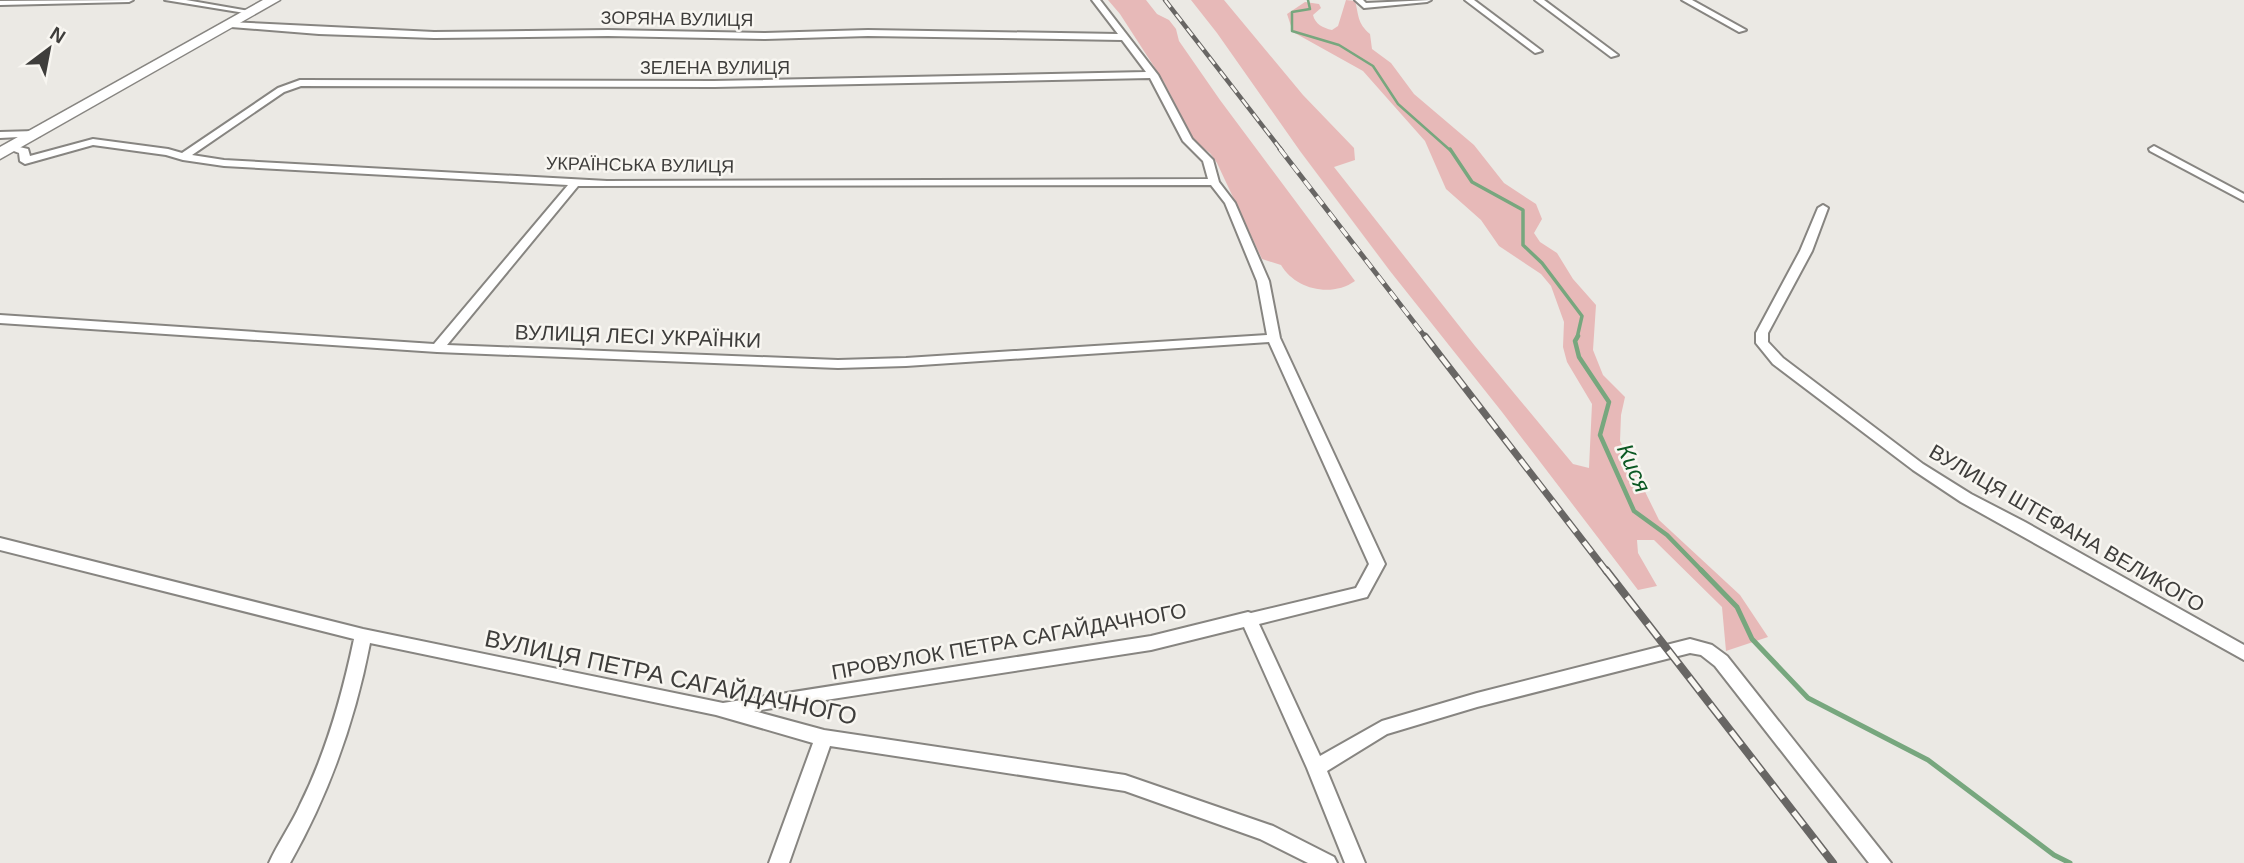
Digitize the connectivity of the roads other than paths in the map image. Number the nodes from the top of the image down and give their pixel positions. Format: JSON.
{"nodes":[{"id":1,"x":129,"y":0,"type":"edge"},
{"id":2,"x":169,"y":0,"type":"edge"},
{"id":3,"x":273,"y":0,"type":"edge"},
{"id":4,"x":1096,"y":0,"type":"edge"},
{"id":5,"x":1427,"y":0,"type":"edge"},
{"id":6,"x":1469,"y":0,"type":"edge"},
{"id":7,"x":1539,"y":0,"type":"edge"},
{"id":8,"x":1686,"y":0,"type":"edge"},
{"id":9,"x":1361,"y":3,"type":"edge"},
{"id":10,"x":0,"y":4,"type":"edge"},
{"id":11,"x":251,"y":12,"type":"junction"},
{"id":12,"x":231,"y":24,"type":"junction"},
{"id":13,"x":1742,"y":30,"type":"dead end"},
{"id":14,"x":1123,"y":37,"type":"junction"},
{"id":15,"x":1538,"y":51,"type":"dead end"},
{"id":16,"x":1614,"y":55,"type":"dead end"},
{"id":17,"x":1153,"y":75,"type":"junction"},
{"id":18,"x":35,"y":134,"type":"junction"},
{"id":19,"x":0,"y":135,"type":"edge"},
{"id":20,"x":2154,"y":149,"type":"dead end"},
{"id":21,"x":6,"y":151,"type":"edge"},
{"id":22,"x":183,"y":157,"type":"junction"},
{"id":23,"x":575,"y":183,"type":"junction"},
{"id":24,"x":1214,"y":183,"type":"junction"},
{"id":25,"x":2244,"y":198,"type":"edge"},
{"id":26,"x":1823,"y":208,"type":"dead end"},
{"id":27,"x":0,"y":319,"type":"edge"},
{"id":28,"x":1275,"y":338,"type":"junction"},
{"id":29,"x":437,"y":348,"type":"junction"},
{"id":30,"x":0,"y":544,"type":"edge"},
{"id":31,"x":1248,"y":618,"type":"junction"},
{"id":32,"x":363,"y":635,"type":"junction"},
{"id":33,"x":2244,"y":653,"type":"edge"},
{"id":34,"x":716,"y":708,"type":"junction"},
{"id":35,"x":824,"y":738,"type":"junction"},
{"id":36,"x":1316,"y":768,"type":"junction"},
{"id":37,"x":279,"y":863,"type":"edge"},
{"id":38,"x":779,"y":863,"type":"edge"},
{"id":39,"x":1327,"y":863,"type":"edge"},
{"id":40,"x":1355,"y":863,"type":"edge"},
{"id":41,"x":1881,"y":863,"type":"edge"}],
"edges":[{"from":1,"to":10,"type":"street"},
{"from":2,"to":11,"type":"street"},
{"from":3,"to":11,"type":"main road"},
{"from":4,"to":14,"type":"street"},
{"from":5,"to":9,"type":"street"},
{"from":6,"to":15,"type":"street"},
{"from":7,"to":16,"type":"street"},
{"from":8,"to":13,"type":"street"},
{"from":11,"to":12,"type":"main road"},
{"from":12,"to":14,"type":"street","name":"ЗОРЯНА ВУЛИЦЯ"},
{"from":12,"to":18,"type":"main road"},
{"from":14,"to":17,"type":"street"},
{"from":17,"to":22,"type":"street","name":"ЗЕЛЕНА ВУЛИЦЯ"},
{"from":17,"to":24,"type":"street"},
{"from":18,"to":19,"type":"street"},
{"from":18,"to":21,"type":"main road"},
{"from":20,"to":25,"type":"street"},
{"from":21,"to":22,"type":"street","name":"УКРАЇНСЬКА ВУЛИЦЯ"},
{"from":22,"to":23,"type":"street","name":"УКРАЇНСЬКА ВУЛИЦЯ"},
{"from":23,"to":24,"type":"street","name":"УКРАЇНСЬКА ВУЛИЦЯ"},
{"from":23,"to":29,"type":"street"},
{"from":24,"to":28,"type":"street"},
{"from":26,"to":33,"type":"street","name":"ВУЛИЦЯ ШТЕФАНА ВЕЛИКОГО"},
{"from":27,"to":29,"type":"street","name":"ВУЛИЦЯ ЛЕСІ УКРАЇНКИ"},
{"from":28,"to":29,"type":"street","name":"ВУЛИЦЯ ЛЕСІ УКРАЇНКИ"},
{"from":28,"to":31,"type":"street","name":"ПРОВУЛОК ПЕТРА САГАЙДАЧНОГО"},
{"from":30,"to":32,"type":"street","name":"ВУЛИЦЯ ПЕТРА САГАЙДАЧНОГО"},
{"from":31,"to":34,"type":"street","name":"ПРОВУЛОК ПЕТРА САГАЙДАЧНОГО"},
{"from":31,"to":36,"type":"street"},
{"from":32,"to":34,"type":"street","name":"ВУЛИЦЯ ПЕТРА САГАЙДАЧНОГО"},
{"from":32,"to":37,"type":"street"},
{"from":34,"to":35,"type":"street","name":"ВУЛИЦЯ ПЕТРА САГАЙДАЧНОГО"},
{"from":35,"to":38,"type":"street"},
{"from":35,"to":39,"type":"street","name":"ВУЛИЦЯ ПЕТРА САГАЙДАЧНОГО"},
{"from":36,"to":40,"type":"street"},
{"from":36,"to":41,"type":"street"}]}
